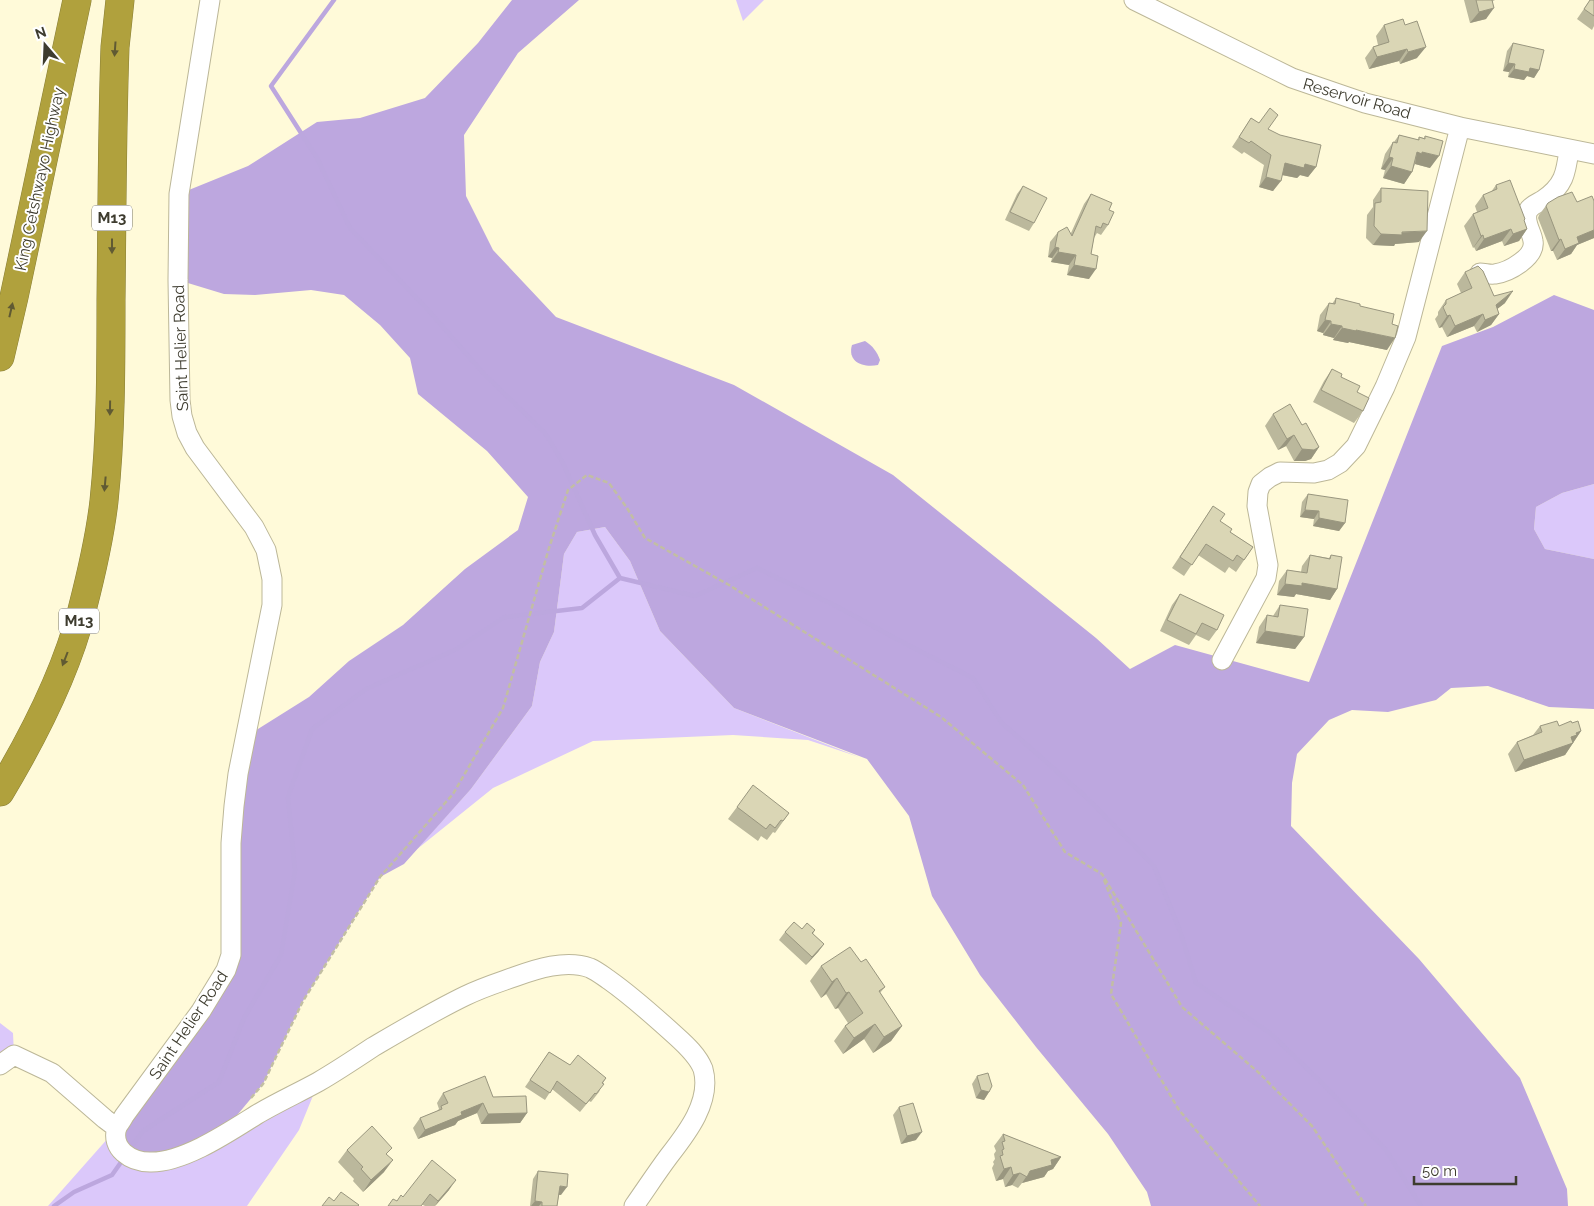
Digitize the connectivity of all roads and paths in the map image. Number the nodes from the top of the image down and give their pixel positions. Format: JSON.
{"nodes":[{"id":1,"x":77,"y":0,"type":"edge"},
{"id":2,"x":120,"y":0,"type":"edge"},
{"id":3,"x":210,"y":0,"type":"edge"},
{"id":4,"x":1134,"y":0,"type":"edge"},
{"id":5,"x":1460,"y":127,"type":"junction"},
{"id":6,"x":1569,"y":150,"type":"junction"},
{"id":7,"x":1594,"y":154,"type":"edge"},
{"id":8,"x":1480,"y":273,"type":"edge"},
{"id":9,"x":0,"y":357,"type":"edge"},
{"id":10,"x":1222,"y":660,"type":"dead end"},
{"id":11,"x":0,"y":792,"type":"edge"},
{"id":12,"x":1102,"y":874,"type":"junction"},
{"id":13,"x":0,"y":1065,"type":"edge"},
{"id":14,"x":246,"y":1104,"type":"dead end"},
{"id":15,"x":117,"y":1128,"type":"junction"},
{"id":16,"x":634,"y":1206,"type":"edge"},
{"id":17,"x":1260,"y":1206,"type":"edge"},
{"id":18,"x":1366,"y":1206,"type":"edge"}],
"edges":[{"from":9,"to":1,"type":"highway","name":"King Cetshwayo Highway","one_way":true},
{"from":2,"to":11,"type":"highway","number":"M13","one_way":true},
{"from":3,"to":15,"type":"street","name":"Saint Helier Road"},
{"from":4,"to":5,"type":"street","name":"Reservoir Road"},
{"from":5,"to":6,"type":"street","name":"Reservoir Road"},
{"from":5,"to":10,"type":"street"},
{"from":6,"to":7,"type":"street","name":"Reservoir Road"},
{"from":6,"to":8,"type":"street"},
{"from":12,"to":14,"type":"path"},
{"from":12,"to":17,"type":"path"},
{"from":12,"to":18,"type":"path"},
{"from":13,"to":15,"type":"street"},
{"from":15,"to":16,"type":"street"}]}
